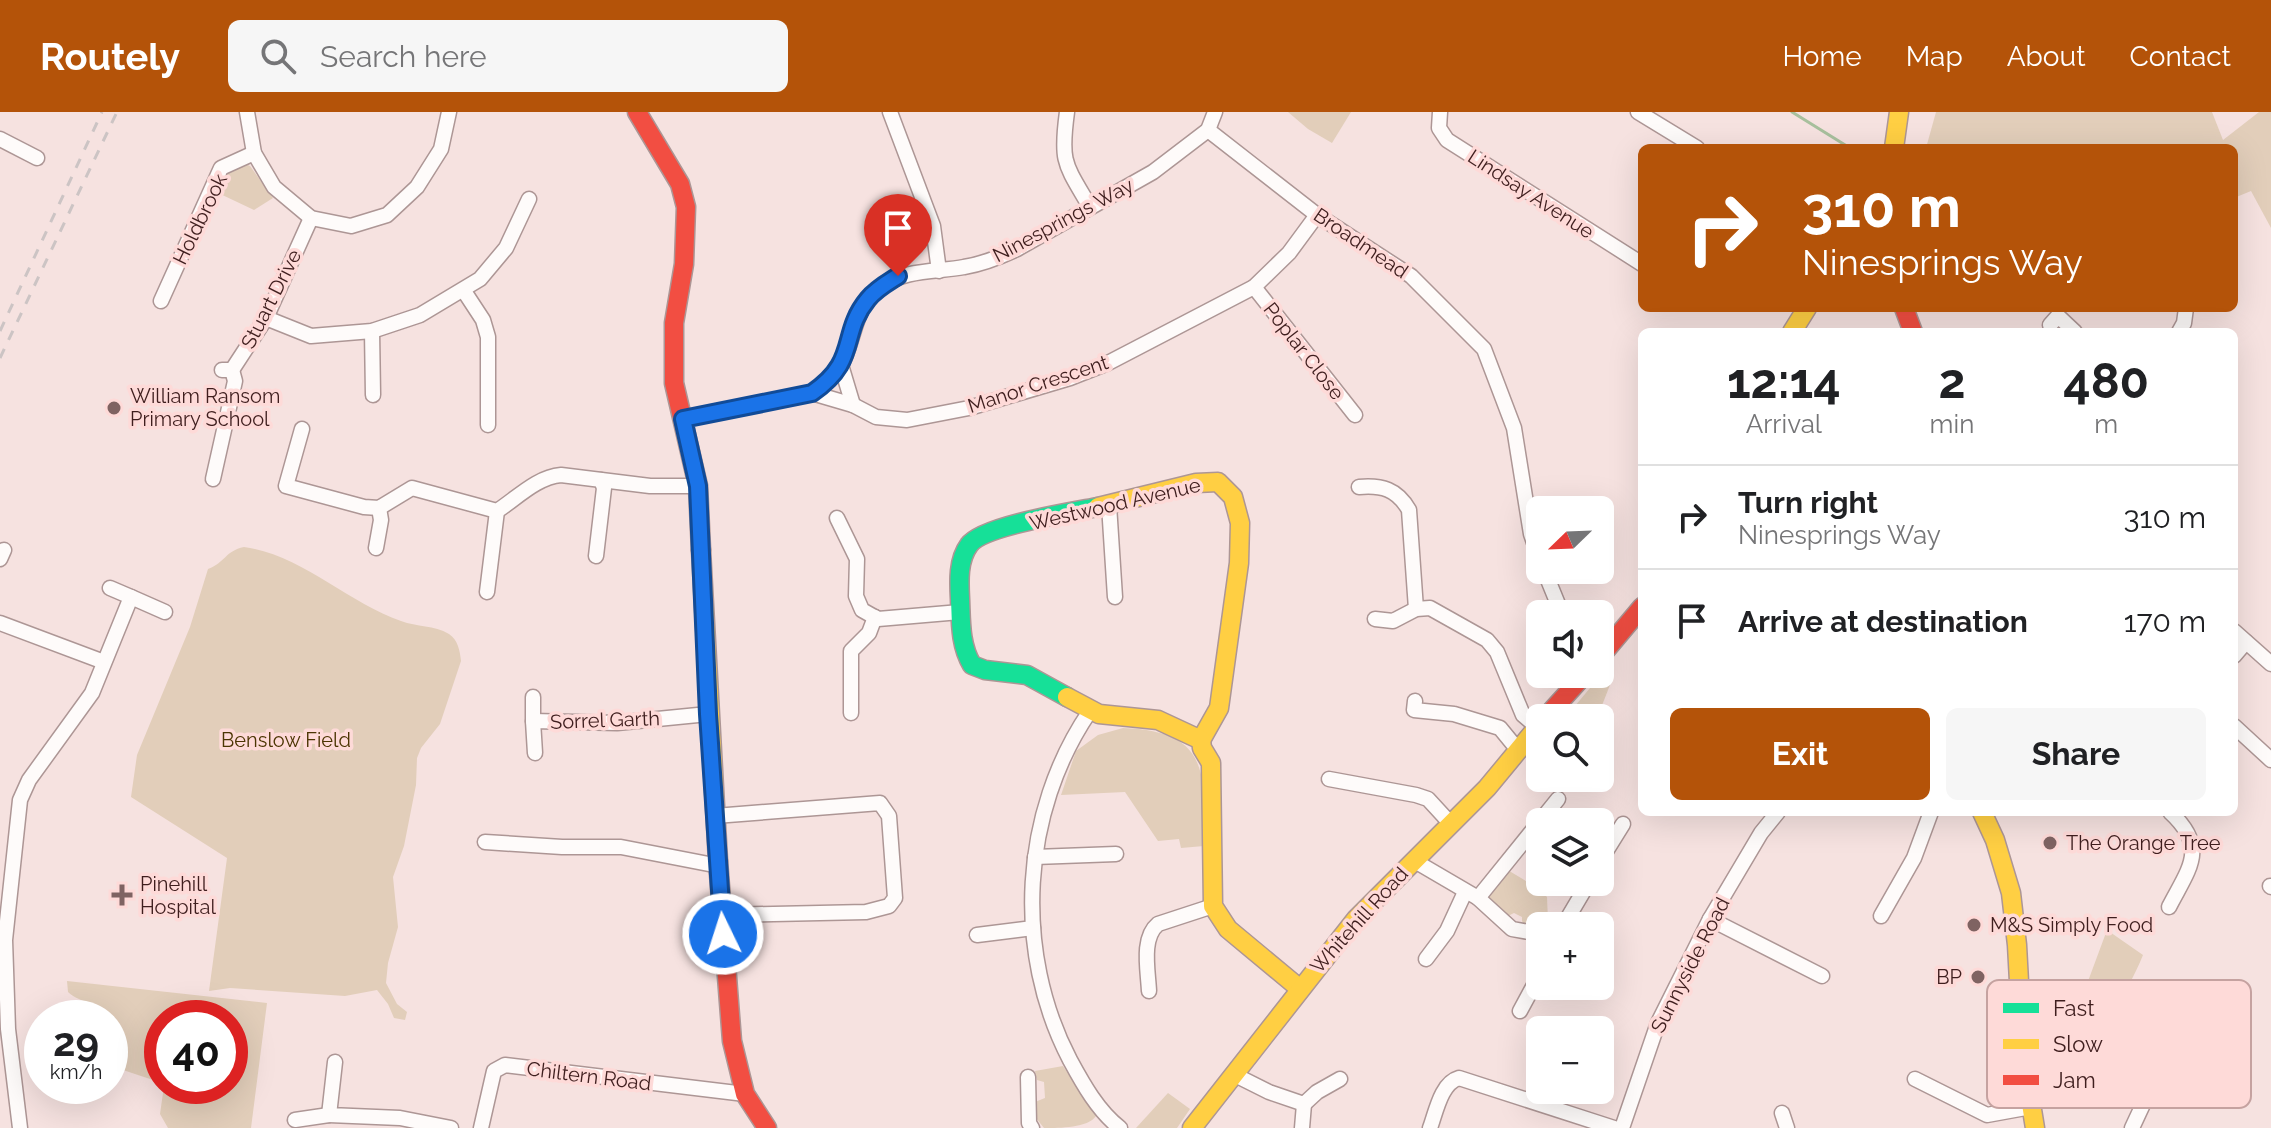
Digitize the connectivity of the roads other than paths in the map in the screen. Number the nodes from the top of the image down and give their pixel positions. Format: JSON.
{"nodes":[{"id":1,"x":247,"y":112,"type":"edge"},
{"id":2,"x":449,"y":112,"type":"edge"},
{"id":3,"x":637,"y":112,"type":"edge"},
{"id":4,"x":890,"y":112,"type":"edge"},
{"id":5,"x":1067,"y":112,"type":"edge"},
{"id":6,"x":1215,"y":112,"type":"edge"},
{"id":7,"x":1440,"y":112,"type":"edge"},
{"id":8,"x":1638,"y":112,"type":"edge"},
{"id":9,"x":1899,"y":112,"type":"edge"},
{"id":10,"x":1208,"y":130,"type":"junction"},
{"id":11,"x":0,"y":139,"type":"edge"},
{"id":12,"x":1690,"y":144,"type":"edge"},
{"id":13,"x":1895,"y":144,"type":"edge"},
{"id":14,"x":254,"y":153,"type":"junction"},
{"id":15,"x":37,"y":158,"type":"dead end"},
{"id":16,"x":529,"y":199,"type":"dead end"},
{"id":17,"x":1090,"y":207,"type":"junction"},
{"id":18,"x":1317,"y":215,"type":"junction"},
{"id":19,"x":311,"y":218,"type":"junction"},
{"id":20,"x":1638,"y":261,"type":"edge"},
{"id":21,"x":939,"y":271,"type":"junction"},
{"id":22,"x":1254,"y":287,"type":"junction"},
{"id":23,"x":464,"y":291,"type":"junction"},
{"id":24,"x":161,"y":301,"type":"dead end"},
{"id":25,"x":266,"y":318,"type":"junction"},
{"id":26,"x":372,"y":331,"type":"junction"},
{"id":27,"x":841,"y":365,"type":"junction"},
{"id":28,"x":812,"y":393,"type":"junction"},
{"id":29,"x":373,"y":395,"type":"dead end"},
{"id":30,"x":853,"y":405,"type":"junction"},
{"id":31,"x":1355,"y":415,"type":"dead end"},
{"id":32,"x":683,"y":419,"type":"junction"},
{"id":33,"x":488,"y":425,"type":"dead end"},
{"id":34,"x":302,"y":429,"type":"dead end"},
{"id":35,"x":213,"y":479,"type":"dead end"},
{"id":36,"x":601,"y":480,"type":"junction"},
{"id":37,"x":698,"y":486,"type":"junction"},
{"id":38,"x":1359,"y":487,"type":"dead end"},
{"id":39,"x":1526,"y":503,"type":"edge"},
{"id":40,"x":1109,"y":505,"type":"junction"},
{"id":41,"x":379,"y":508,"type":"junction"},
{"id":42,"x":497,"y":511,"type":"junction"},
{"id":43,"x":837,"y":518,"type":"dead end"},
{"id":44,"x":376,"y":548,"type":"dead end"},
{"id":45,"x":596,"y":556,"type":"dead end"},
{"id":46,"x":110,"y":588,"type":"dead end"},
{"id":47,"x":487,"y":592,"type":"dead end"},
{"id":48,"x":131,"y":597,"type":"junction"},
{"id":49,"x":1115,"y":597,"type":"dead end"},
{"id":50,"x":1416,"y":609,"type":"junction"},
{"id":51,"x":165,"y":612,"type":"dead end"},
{"id":52,"x":960,"y":612,"type":"junction"},
{"id":53,"x":1638,"y":612,"type":"edge"},
{"id":54,"x":875,"y":617,"type":"junction"},
{"id":55,"x":1375,"y":619,"type":"dead end"},
{"id":56,"x":0,"y":623,"type":"edge"},
{"id":57,"x":2238,"y":635,"type":"edge"},
{"id":58,"x":1614,"y":640,"type":"edge"},
{"id":59,"x":2246,"y":642,"type":"junction"},
{"id":60,"x":2238,"y":651,"type":"edge"},
{"id":61,"x":104,"y":662,"type":"junction"},
{"id":62,"x":2271,"y":664,"type":"edge"},
{"id":63,"x":1572,"y":688,"type":"edge"},
{"id":64,"x":533,"y":697,"type":"dead end"},
{"id":65,"x":1558,"y":704,"type":"edge"},
{"id":66,"x":1414,"y":709,"type":"dead end"},
{"id":67,"x":1090,"y":711,"type":"junction"},
{"id":68,"x":851,"y":713,"type":"dead end"},
{"id":69,"x":708,"y":714,"type":"junction"},
{"id":70,"x":1526,"y":716,"type":"edge"},
{"id":71,"x":533,"y":721,"type":"junction"},
{"id":72,"x":2238,"y":730,"type":"edge"},
{"id":73,"x":1201,"y":740,"type":"junction"},
{"id":74,"x":1526,"y":741,"type":"edge"},
{"id":75,"x":1518,"y":750,"type":"junction"},
{"id":76,"x":535,"y":753,"type":"dead end"},
{"id":77,"x":2271,"y":760,"type":"edge"},
{"id":78,"x":1329,"y":779,"type":"dead end"},
{"id":79,"x":1558,"y":799,"type":"dead end"},
{"id":80,"x":715,"y":816,"type":"junction"},
{"id":81,"x":1775,"y":816,"type":"edge"},
{"id":82,"x":1930,"y":816,"type":"edge"},
{"id":83,"x":1984,"y":816,"type":"edge"},
{"id":84,"x":2174,"y":816,"type":"edge"},
{"id":85,"x":1451,"y":824,"type":"junction"},
{"id":86,"x":1623,"y":824,"type":"dead end"},
{"id":87,"x":1614,"y":838,"type":"edge"},
{"id":88,"x":485,"y":842,"type":"dead end"},
{"id":89,"x":1116,"y":854,"type":"dead end"},
{"id":90,"x":1035,"y":857,"type":"junction"},
{"id":91,"x":1413,"y":860,"type":"junction"},
{"id":92,"x":719,"y":866,"type":"junction"},
{"id":93,"x":1471,"y":895,"type":"junction"},
{"id":94,"x":1213,"y":906,"type":"junction"},
{"id":95,"x":2169,"y":907,"type":"dead end"},
{"id":96,"x":722,"y":915,"type":"junction"},
{"id":97,"x":1881,"y":916,"type":"dead end"},
{"id":98,"x":1710,"y":919,"type":"junction"},
{"id":99,"x":1033,"y":928,"type":"junction"},
{"id":100,"x":1526,"y":932,"type":"edge"},
{"id":101,"x":977,"y":935,"type":"dead end"},
{"id":102,"x":1426,"y":959,"type":"dead end"},
{"id":103,"x":1822,"y":976,"type":"dead end"},
{"id":104,"x":2019,"y":980,"type":"edge"},
{"id":105,"x":1299,"y":988,"type":"junction"},
{"id":106,"x":1149,"y":991,"type":"dead end"},
{"id":107,"x":1526,"y":1000,"type":"edge"},
{"id":108,"x":1520,"y":1011,"type":"dead end"},
{"id":109,"x":335,"y":1062,"type":"dead end"},
{"id":110,"x":1233,"y":1074,"type":"junction"},
{"id":111,"x":1028,"y":1077,"type":"dead end"},
{"id":112,"x":1340,"y":1079,"type":"dead end"},
{"id":113,"x":1914,"y":1080,"type":"dead end"},
{"id":114,"x":745,"y":1094,"type":"junction"},
{"id":115,"x":1304,"y":1104,"type":"junction"},
{"id":116,"x":2026,"y":1108,"type":"edge"},
{"id":117,"x":2031,"y":1108,"type":"edge"},
{"id":118,"x":2141,"y":1108,"type":"edge"},
{"id":119,"x":1782,"y":1113,"type":"dead end"},
{"id":120,"x":329,"y":1115,"type":"junction"},
{"id":121,"x":295,"y":1120,"type":"dead end"},
{"id":122,"x":1109,"y":1125,"type":"edge"},
{"id":123,"x":20,"y":1128,"type":"edge"},
{"id":124,"x":451,"y":1128,"type":"edge"},
{"id":125,"x":481,"y":1128,"type":"edge"},
{"id":126,"x":767,"y":1128,"type":"edge"},
{"id":127,"x":1032,"y":1128,"type":"edge"},
{"id":128,"x":1192,"y":1128,"type":"edge"},
{"id":129,"x":1302,"y":1128,"type":"edge"},
{"id":130,"x":1430,"y":1128,"type":"edge"},
{"id":131,"x":1614,"y":1128,"type":"edge"},
{"id":132,"x":1622,"y":1128,"type":"edge"},
{"id":133,"x":1787,"y":1128,"type":"edge"},
{"id":134,"x":2035,"y":1128,"type":"edge"},
{"id":135,"x":2132,"y":1128,"type":"edge"}],
"edges":[{"from":1,"to":14,"type":"street"},
{"from":2,"to":19,"type":"street"},
{"from":3,"to":32,"type":"street"},
{"from":4,"to":21,"type":"street"},
{"from":5,"to":17,"type":"street"},
{"from":6,"to":10,"type":"street"},
{"from":7,"to":20,"type":"street","name":"Lindsay Avenue"},
{"from":8,"to":12,"type":"street"},
{"from":9,"to":13,"type":"street"},
{"from":10,"to":17,"type":"street","name":"Ninesprings Way"},
{"from":10,"to":18,"type":"street","name":"Broadmead"},
{"from":11,"to":15,"type":"street"},
{"from":14,"to":19,"type":"street"},
{"from":14,"to":24,"type":"street","name":"Holdbrook"},
{"from":16,"to":23,"type":"street"},
{"from":17,"to":21,"type":"street","name":"Ninesprings Way"},
{"from":18,"to":22,"type":"street","name":"Manor Crescent"},
{"from":18,"to":39,"type":"street","name":"Broadmead"},
{"from":19,"to":25,"type":"street","name":"Stuart Drive"},
{"from":21,"to":27,"type":"street","name":"Ninesprings Way"},
{"from":22,"to":30,"type":"street","name":"Manor Crescent"},
{"from":22,"to":31,"type":"street","name":"Poplar Close"},
{"from":23,"to":26,"type":"street"},
{"from":23,"to":33,"type":"street"},
{"from":25,"to":26,"type":"street"},
{"from":25,"to":35,"type":"street","name":"Stuart Drive"},
{"from":26,"to":29,"type":"street"},
{"from":27,"to":28,"type":"street","name":"Ninesprings Way"},
{"from":27,"to":30,"type":"street"},
{"from":28,"to":30,"type":"street","name":"Manor Crescent"},
{"from":28,"to":32,"type":"street"},
{"from":32,"to":37,"type":"street"},
{"from":34,"to":41,"type":"street"},
{"from":36,"to":37,"type":"street"},
{"from":36,"to":42,"type":"street"},
{"from":36,"to":45,"type":"street"},
{"from":37,"to":69,"type":"street"},
{"from":38,"to":50,"type":"street"},
{"from":40,"to":49,"type":"street"},
{"from":40,"to":52,"type":"street","name":"Westwood Avenue"},
{"from":40,"to":73,"type":"street","name":"Westwood Avenue"},
{"from":41,"to":42,"type":"street"},
{"from":41,"to":44,"type":"street"},
{"from":42,"to":47,"type":"street"},
{"from":43,"to":54,"type":"street"},
{"from":46,"to":48,"type":"street"},
{"from":48,"to":51,"type":"street"},
{"from":48,"to":61,"type":"street"},
{"from":50,"to":55,"type":"street"},
{"from":50,"to":70,"type":"street"},
{"from":52,"to":54,"type":"street"},
{"from":52,"to":67,"type":"street"},
{"from":53,"to":58,"type":"street"},
{"from":54,"to":68,"type":"street"},
{"from":56,"to":61,"type":"street"},
{"from":57,"to":59,"type":"street"},
{"from":59,"to":60,"type":"street"},
{"from":59,"to":62,"type":"street"},
{"from":61,"to":123,"type":"street"},
{"from":63,"to":65,"type":"street","name":"Whitehill Road"},
{"from":64,"to":71,"type":"street"},
{"from":66,"to":75,"type":"street"},
{"from":67,"to":73,"type":"street"},
{"from":67,"to":90,"type":"street"},
{"from":69,"to":71,"type":"street","name":"Sorrel Garth"},
{"from":69,"to":80,"type":"street"},
{"from":71,"to":76,"type":"street","name":"Sorrel Garth"},
{"from":72,"to":77,"type":"street"},
{"from":73,"to":94,"type":"street"},
{"from":74,"to":75,"type":"street","name":"Whitehill Road"},
{"from":75,"to":85,"type":"street","name":"Whitehill Road"},
{"from":78,"to":85,"type":"street"},
{"from":79,"to":93,"type":"street"},
{"from":80,"to":92,"type":"street"},
{"from":80,"to":96,"type":"street"},
{"from":81,"to":98,"type":"street","name":"Sunnyside Road"},
{"from":82,"to":97,"type":"street"},
{"from":83,"to":104,"type":"street"},
{"from":84,"to":95,"type":"street"},
{"from":85,"to":91,"type":"street","name":"Whitehill Road"},
{"from":86,"to":87,"type":"street"},
{"from":88,"to":92,"type":"street"},
{"from":89,"to":90,"type":"street"},
{"from":90,"to":99,"type":"street"},
{"from":91,"to":93,"type":"street"},
{"from":91,"to":105,"type":"street","name":"Whitehill Road"},
{"from":92,"to":96,"type":"street"},
{"from":93,"to":100,"type":"street"},
{"from":93,"to":102,"type":"street"},
{"from":94,"to":105,"type":"street"},
{"from":94,"to":106,"type":"street"},
{"from":96,"to":114,"type":"street"},
{"from":98,"to":103,"type":"street"},
{"from":98,"to":132,"type":"street","name":"Sunnyside Road"},
{"from":99,"to":101,"type":"street"},
{"from":99,"to":122,"type":"street"},
{"from":105,"to":110,"type":"street","name":"Whitehill Road"},
{"from":107,"to":108,"type":"street"},
{"from":109,"to":120,"type":"street"},
{"from":110,"to":115,"type":"street"},
{"from":110,"to":128,"type":"street","name":"Whitehill Road"},
{"from":111,"to":127,"type":"street"},
{"from":112,"to":115,"type":"street"},
{"from":113,"to":116,"type":"street"},
{"from":114,"to":125,"type":"street","name":"Chiltern Road"},
{"from":114,"to":126,"type":"street"},
{"from":115,"to":129,"type":"street"},
{"from":117,"to":134,"type":"street"},
{"from":118,"to":135,"type":"street"},
{"from":119,"to":133,"type":"street"},
{"from":120,"to":121,"type":"street"},
{"from":120,"to":124,"type":"street"},
{"from":130,"to":131,"type":"street"}]}
